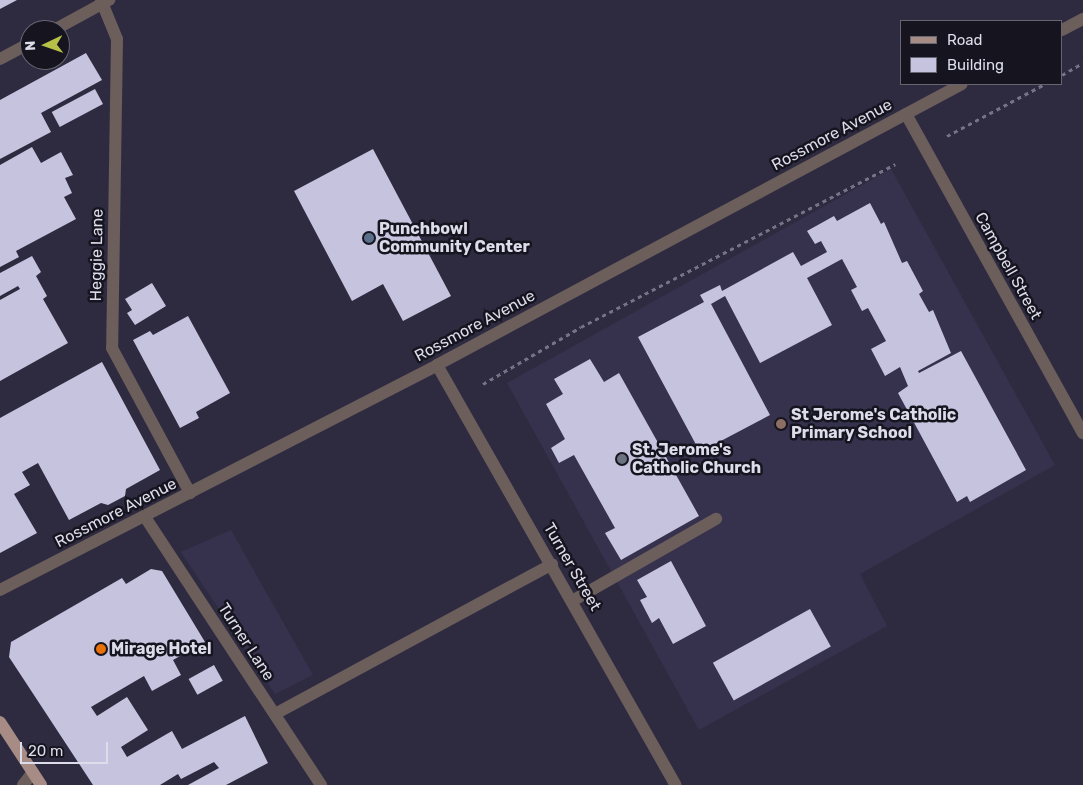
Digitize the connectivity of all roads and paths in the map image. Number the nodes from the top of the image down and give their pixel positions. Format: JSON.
{"nodes":[{"id":1,"x":104,"y":1,"type":"edge"},
{"id":2,"x":1083,"y":18,"type":"edge"},
{"id":3,"x":70,"y":21,"type":"edge"},
{"id":4,"x":1063,"y":29,"type":"edge"},
{"id":5,"x":20,"y":48,"type":"edge"},
{"id":6,"x":0,"y":59,"type":"edge"},
{"id":7,"x":1083,"y":63,"type":"edge"},
{"id":8,"x":1063,"y":74,"type":"edge"},
{"id":9,"x":960,"y":85,"type":"edge"},
{"id":10,"x":1043,"y":85,"type":"edge"},
{"id":11,"x":906,"y":114,"type":"junction"},
{"id":12,"x":947,"y":136,"type":"dead end"},
{"id":13,"x":895,"y":164,"type":"dead end"},
{"id":14,"x":437,"y":365,"type":"junction"},
{"id":15,"x":483,"y":384,"type":"dead end"},
{"id":16,"x":1083,"y":433,"type":"edge"},
{"id":17,"x":190,"y":493,"type":"junction"},
{"id":18,"x":144,"y":517,"type":"junction"},
{"id":19,"x":716,"y":519,"type":"dead end"},
{"id":20,"x":552,"y":564,"type":"junction"},
{"id":21,"x":0,"y":590,"type":"edge"},
{"id":22,"x":572,"y":601,"type":"junction"},
{"id":23,"x":275,"y":714,"type":"junction"},
{"id":24,"x":0,"y":722,"type":"edge"},
{"id":25,"x":33,"y":772,"type":"junction"},
{"id":26,"x":23,"y":785,"type":"edge"},
{"id":27,"x":41,"y":785,"type":"edge"},
{"id":28,"x":321,"y":785,"type":"edge"},
{"id":29,"x":676,"y":785,"type":"edge"}],
"edges":[{"from":1,"to":3,"type":"street"},
{"from":1,"to":17,"type":"street","name":"Heggie Lane"},
{"from":2,"to":4,"type":"street"},
{"from":5,"to":6,"type":"street"},
{"from":7,"to":8,"type":"path"},
{"from":9,"to":11,"type":"street","name":"Rossmore Avenue"},
{"from":10,"to":12,"type":"path"},
{"from":11,"to":14,"type":"street","name":"Rossmore Avenue"},
{"from":11,"to":16,"type":"street","name":"Campbell Street"},
{"from":13,"to":15,"type":"path"},
{"from":14,"to":17,"type":"street","name":"Rossmore Avenue"},
{"from":14,"to":20,"type":"street","name":"Turner Street"},
{"from":17,"to":18,"type":"street","name":"Rossmore Avenue"},
{"from":18,"to":21,"type":"street","name":"Rossmore Avenue"},
{"from":18,"to":23,"type":"street","name":"Turner Lane"},
{"from":19,"to":22,"type":"street"},
{"from":20,"to":22,"type":"street","name":"Turner Street"},
{"from":20,"to":23,"type":"street"},
{"from":22,"to":29,"type":"street","name":"Turner Street"},
{"from":23,"to":28,"type":"street","name":"Turner Lane"},
{"from":24,"to":25,"type":"main road"},
{"from":25,"to":26,"type":"street"},
{"from":25,"to":27,"type":"main road"}]}
